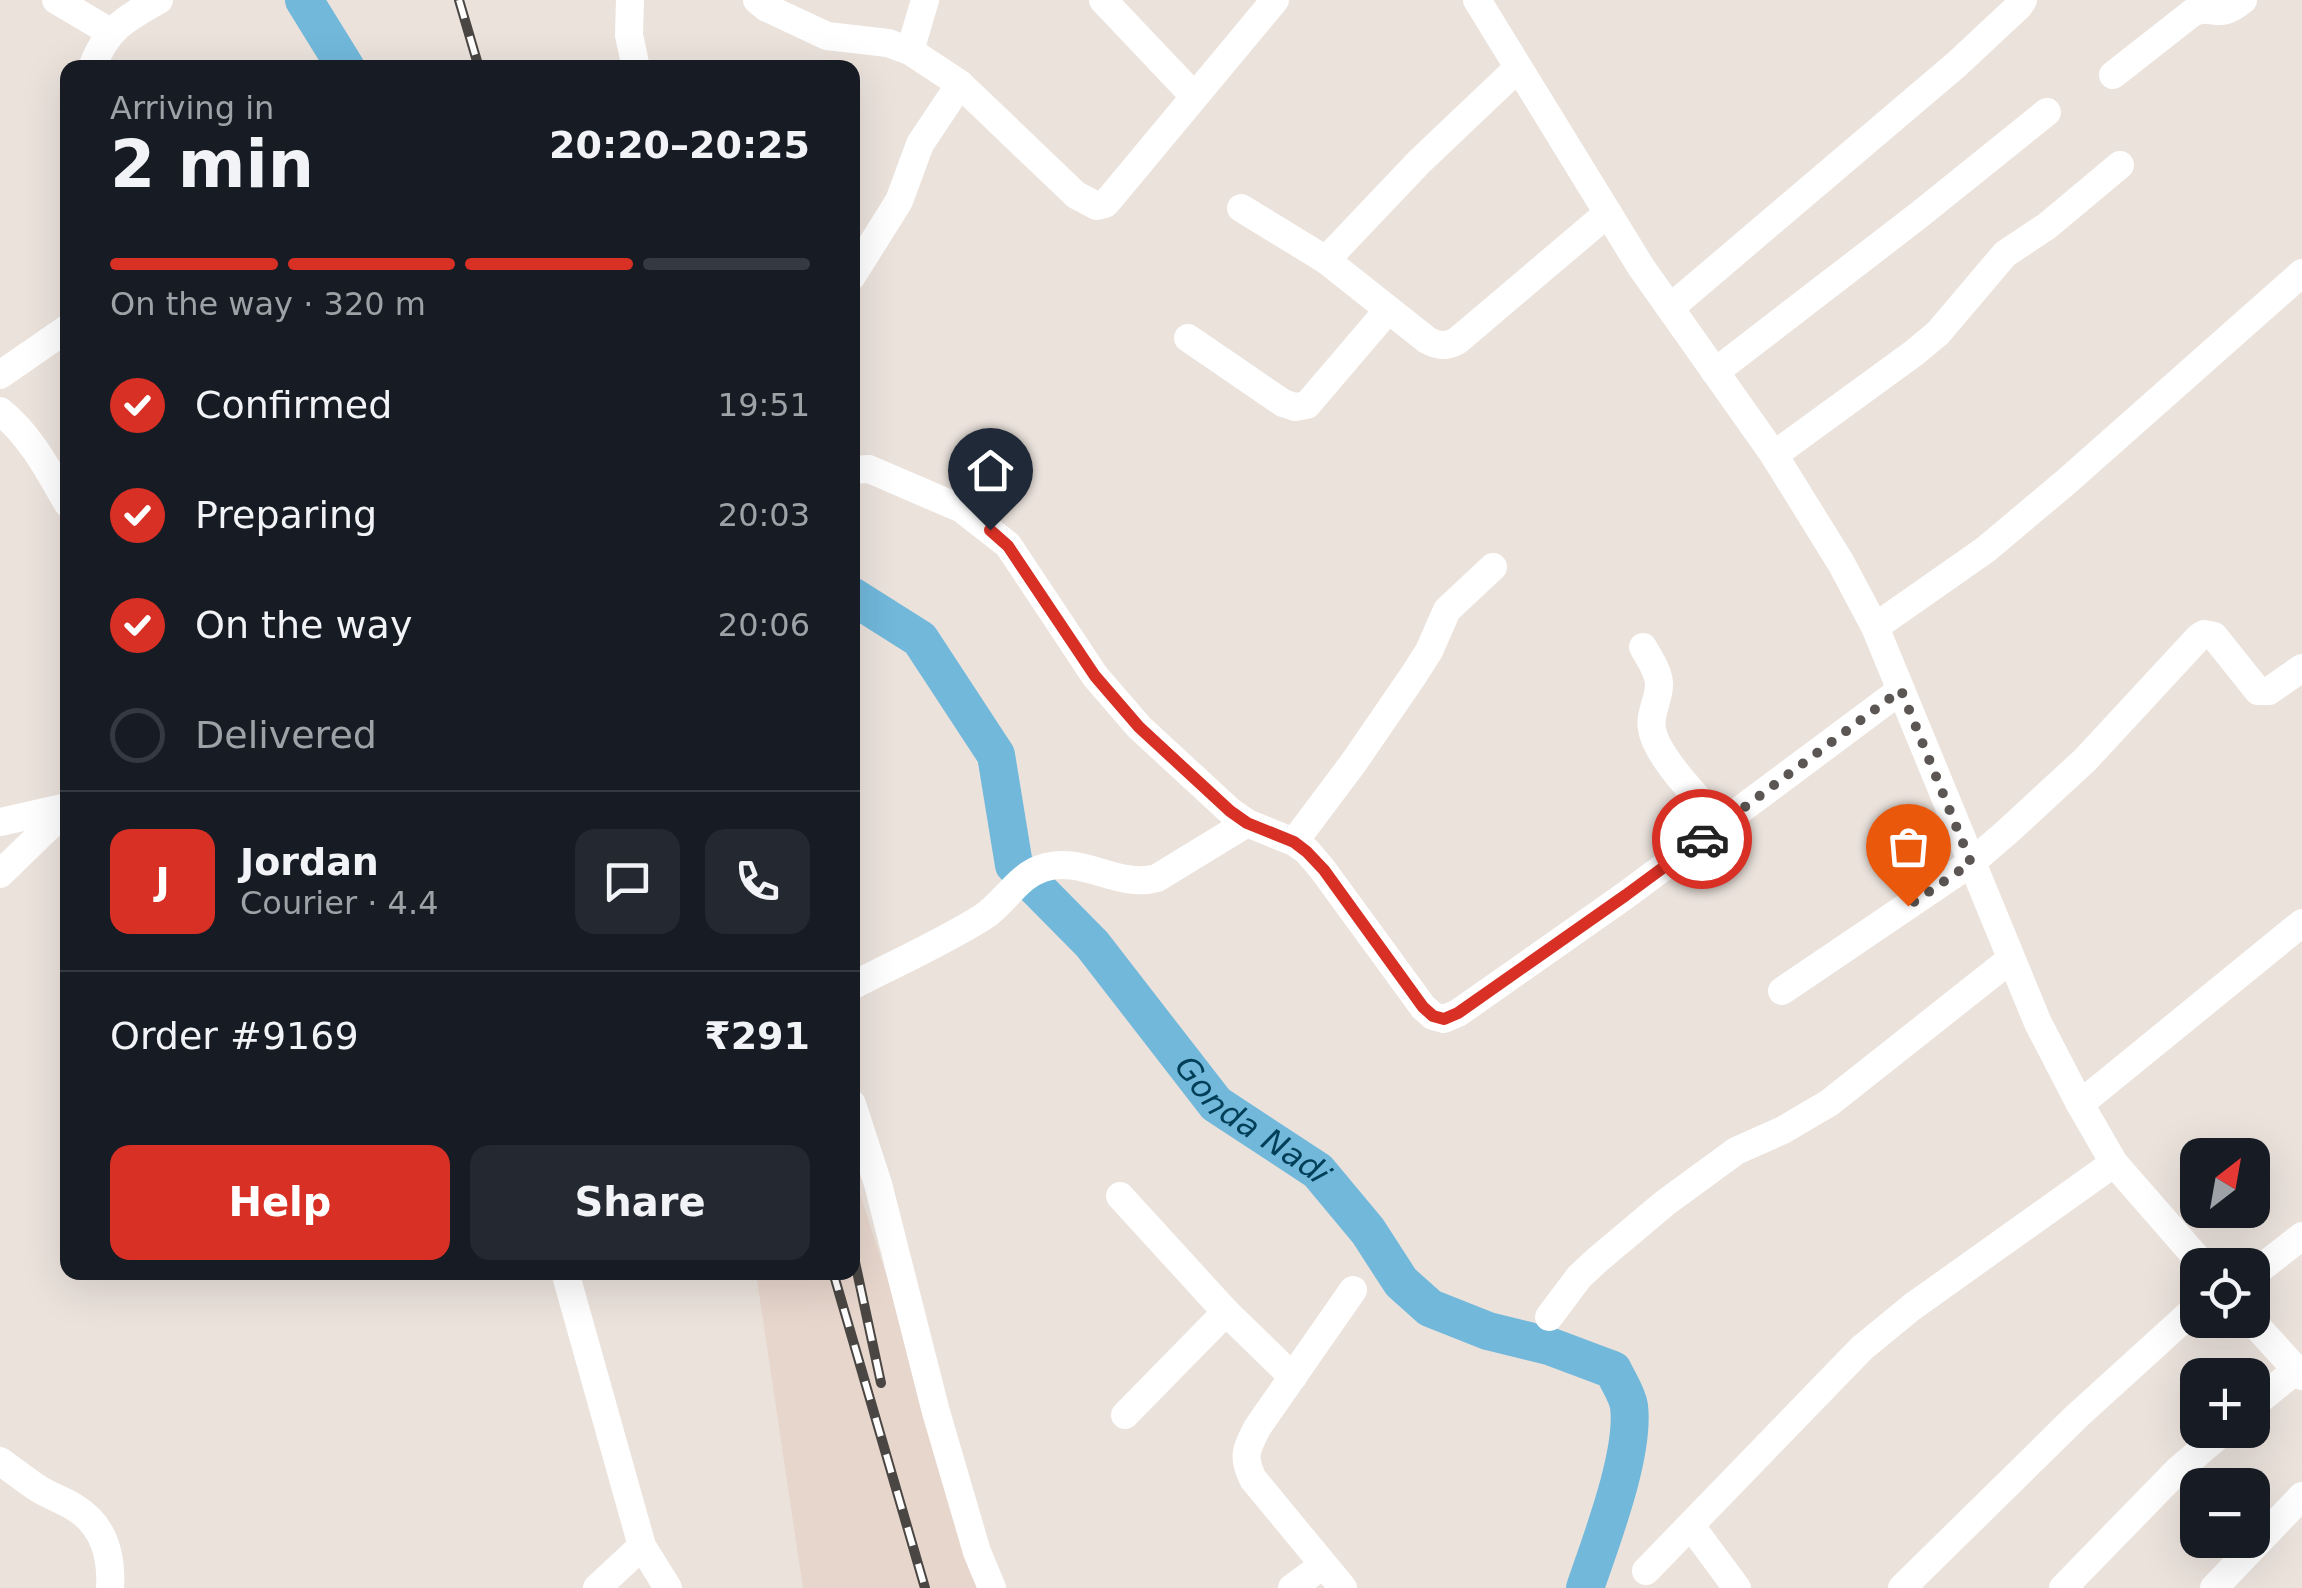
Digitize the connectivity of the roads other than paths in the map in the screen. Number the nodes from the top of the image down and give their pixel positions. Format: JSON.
{"nodes":[{"id":1,"x":56,"y":0,"type":"edge"},
{"id":2,"x":159,"y":0,"type":"edge"},
{"id":3,"x":630,"y":0,"type":"edge"},
{"id":4,"x":925,"y":0,"type":"edge"},
{"id":5,"x":1104,"y":0,"type":"edge"},
{"id":6,"x":1275,"y":0,"type":"edge"},
{"id":7,"x":1477,"y":0,"type":"edge"},
{"id":8,"x":2024,"y":0,"type":"edge"},
{"id":9,"x":2243,"y":0,"type":"edge"},
{"id":10,"x":765,"y":3,"type":"edge"},
{"id":11,"x":110,"y":32,"type":"junction"},
{"id":12,"x":910,"y":52,"type":"junction"},
{"id":13,"x":95,"y":60,"type":"edge"},
{"id":14,"x":634,"y":60,"type":"edge"},
{"id":15,"x":1518,"y":68,"type":"junction"},
{"id":16,"x":2112,"y":75,"type":"dead end"},
{"id":17,"x":960,"y":84,"type":"junction"},
{"id":18,"x":1194,"y":96,"type":"junction"},
{"id":19,"x":2048,"y":112,"type":"dead end"},
{"id":20,"x":2120,"y":166,"type":"dead end"},
{"id":21,"x":1242,"y":208,"type":"dead end"},
{"id":22,"x":1608,"y":214,"type":"junction"},
{"id":23,"x":1326,"y":260,"type":"junction"},
{"id":24,"x":860,"y":263,"type":"edge"},
{"id":25,"x":2302,"y":273,"type":"edge"},
{"id":26,"x":1670,"y":308,"type":"junction"},
{"id":27,"x":1388,"y":310,"type":"junction"},
{"id":28,"x":60,"y":333,"type":"edge"},
{"id":29,"x":1188,"y":338,"type":"dead end"},
{"id":30,"x":1714,"y":372,"type":"junction"},
{"id":31,"x":0,"y":375,"type":"edge"},
{"id":32,"x":0,"y":411,"type":"edge"},
{"id":33,"x":1774,"y":455,"type":"junction"},
{"id":34,"x":860,"y":470,"type":"edge"},
{"id":35,"x":60,"y":490,"type":"edge"},
{"id":36,"x":1493,"y":567,"type":"dead end"},
{"id":37,"x":1875,"y":626,"type":"junction"},
{"id":38,"x":1643,"y":647,"type":"dead end"},
{"id":39,"x":2302,"y":668,"type":"edge"},
{"id":40,"x":1901,"y":690,"type":"junction"},
{"id":41,"x":60,"y":809,"type":"edge"},
{"id":42,"x":60,"y":815,"type":"edge"},
{"id":43,"x":0,"y":822,"type":"edge"},
{"id":44,"x":1247,"y":823,"type":"junction"},
{"id":45,"x":1722,"y":824,"type":"junction"},
{"id":46,"x":1294,"y":842,"type":"junction"},
{"id":47,"x":1971,"y":863,"type":"junction"},
{"id":48,"x":0,"y":874,"type":"edge"},
{"id":49,"x":2302,"y":923,"type":"edge"},
{"id":50,"x":2010,"y":959,"type":"junction"},
{"id":51,"x":860,"y":982,"type":"edge"},
{"id":52,"x":1782,"y":991,"type":"dead end"},
{"id":53,"x":2080,"y":1104,"type":"junction"},
{"id":54,"x":860,"y":1129,"type":"edge"},
{"id":55,"x":2114,"y":1163,"type":"junction"},
{"id":56,"x":1120,"y":1196,"type":"dead end"},
{"id":57,"x":2302,"y":1236,"type":"edge"},
{"id":58,"x":2188,"y":1248,"type":"edge"},
{"id":59,"x":2270,"y":1261,"type":"edge"},
{"id":60,"x":567,"y":1280,"type":"edge"},
{"id":61,"x":1353,"y":1290,"type":"dead end"},
{"id":62,"x":1226,"y":1312,"type":"junction"},
{"id":63,"x":1549,"y":1317,"type":"dead end"},
{"id":64,"x":2180,"y":1322,"type":"edge"},
{"id":65,"x":2268,"y":1338,"type":"edge"},
{"id":66,"x":2299,"y":1373,"type":"edge"},
{"id":67,"x":1292,"y":1377,"type":"junction"},
{"id":68,"x":2270,"y":1393,"type":"edge"},
{"id":69,"x":1125,"y":1415,"type":"dead end"},
{"id":70,"x":2203,"y":1448,"type":"edge"},
{"id":71,"x":0,"y":1461,"type":"edge"},
{"id":72,"x":2302,"y":1496,"type":"edge"},
{"id":73,"x":1690,"y":1526,"type":"junction"},
{"id":74,"x":642,"y":1546,"type":"junction"},
{"id":75,"x":1323,"y":1565,"type":"junction"},
{"id":76,"x":1646,"y":1572,"type":"dead end"},
{"id":77,"x":110,"y":1588,"type":"edge"},
{"id":78,"x":597,"y":1588,"type":"edge"},
{"id":79,"x":668,"y":1588,"type":"edge"},
{"id":80,"x":992,"y":1588,"type":"edge"},
{"id":81,"x":1292,"y":1588,"type":"edge"},
{"id":82,"x":1344,"y":1588,"type":"edge"},
{"id":83,"x":1737,"y":1588,"type":"edge"},
{"id":84,"x":1902,"y":1588,"type":"edge"},
{"id":85,"x":2063,"y":1588,"type":"edge"},
{"id":86,"x":2214,"y":1588,"type":"edge"}],
"edges":[{"from":1,"to":11,"type":"street"},
{"from":2,"to":11,"type":"street"},
{"from":3,"to":14,"type":"street"},
{"from":4,"to":12,"type":"street"},
{"from":5,"to":18,"type":"street"},
{"from":6,"to":18,"type":"street"},
{"from":7,"to":15,"type":"street"},
{"from":8,"to":26,"type":"street"},
{"from":9,"to":16,"type":"street"},
{"from":10,"to":12,"type":"street"},
{"from":11,"to":13,"type":"street"},
{"from":12,"to":17,"type":"street"},
{"from":15,"to":22,"type":"street"},
{"from":15,"to":23,"type":"street"},
{"from":17,"to":18,"type":"street"},
{"from":17,"to":24,"type":"street"},
{"from":19,"to":30,"type":"street"},
{"from":20,"to":33,"type":"street"},
{"from":21,"to":23,"type":"street"},
{"from":22,"to":26,"type":"street"},
{"from":22,"to":27,"type":"street"},
{"from":23,"to":27,"type":"street"},
{"from":25,"to":37,"type":"street"},
{"from":26,"to":30,"type":"street"},
{"from":27,"to":29,"type":"street"},
{"from":28,"to":31,"type":"street"},
{"from":30,"to":33,"type":"street"},
{"from":32,"to":35,"type":"street"},
{"from":33,"to":37,"type":"street"},
{"from":34,"to":44,"type":"street"},
{"from":36,"to":46,"type":"street"},
{"from":37,"to":40,"type":"street"},
{"from":38,"to":45,"type":"street"},
{"from":39,"to":47,"type":"street"},
{"from":40,"to":45,"type":"street"},
{"from":40,"to":47,"type":"street"},
{"from":41,"to":43,"type":"street"},
{"from":42,"to":48,"type":"street"},
{"from":44,"to":46,"type":"street"},
{"from":44,"to":51,"type":"street"},
{"from":45,"to":46,"type":"street"},
{"from":47,"to":50,"type":"street"},
{"from":47,"to":52,"type":"street"},
{"from":49,"to":53,"type":"street"},
{"from":50,"to":53,"type":"street"},
{"from":50,"to":63,"type":"street"},
{"from":53,"to":55,"type":"street"},
{"from":54,"to":80,"type":"street"},
{"from":55,"to":58,"type":"street"},
{"from":55,"to":73,"type":"street"},
{"from":56,"to":62,"type":"street"},
{"from":57,"to":59,"type":"street"},
{"from":60,"to":74,"type":"street"},
{"from":61,"to":67,"type":"street"},
{"from":62,"to":67,"type":"street"},
{"from":62,"to":69,"type":"street"},
{"from":64,"to":84,"type":"street"},
{"from":65,"to":66,"type":"street"},
{"from":66,"to":68,"type":"street"},
{"from":67,"to":75,"type":"street"},
{"from":70,"to":85,"type":"street"},
{"from":71,"to":77,"type":"street"},
{"from":72,"to":86,"type":"street"},
{"from":73,"to":76,"type":"street"},
{"from":73,"to":83,"type":"street"},
{"from":74,"to":78,"type":"street"},
{"from":74,"to":79,"type":"street"},
{"from":75,"to":81,"type":"street"},
{"from":75,"to":82,"type":"street"}]}
